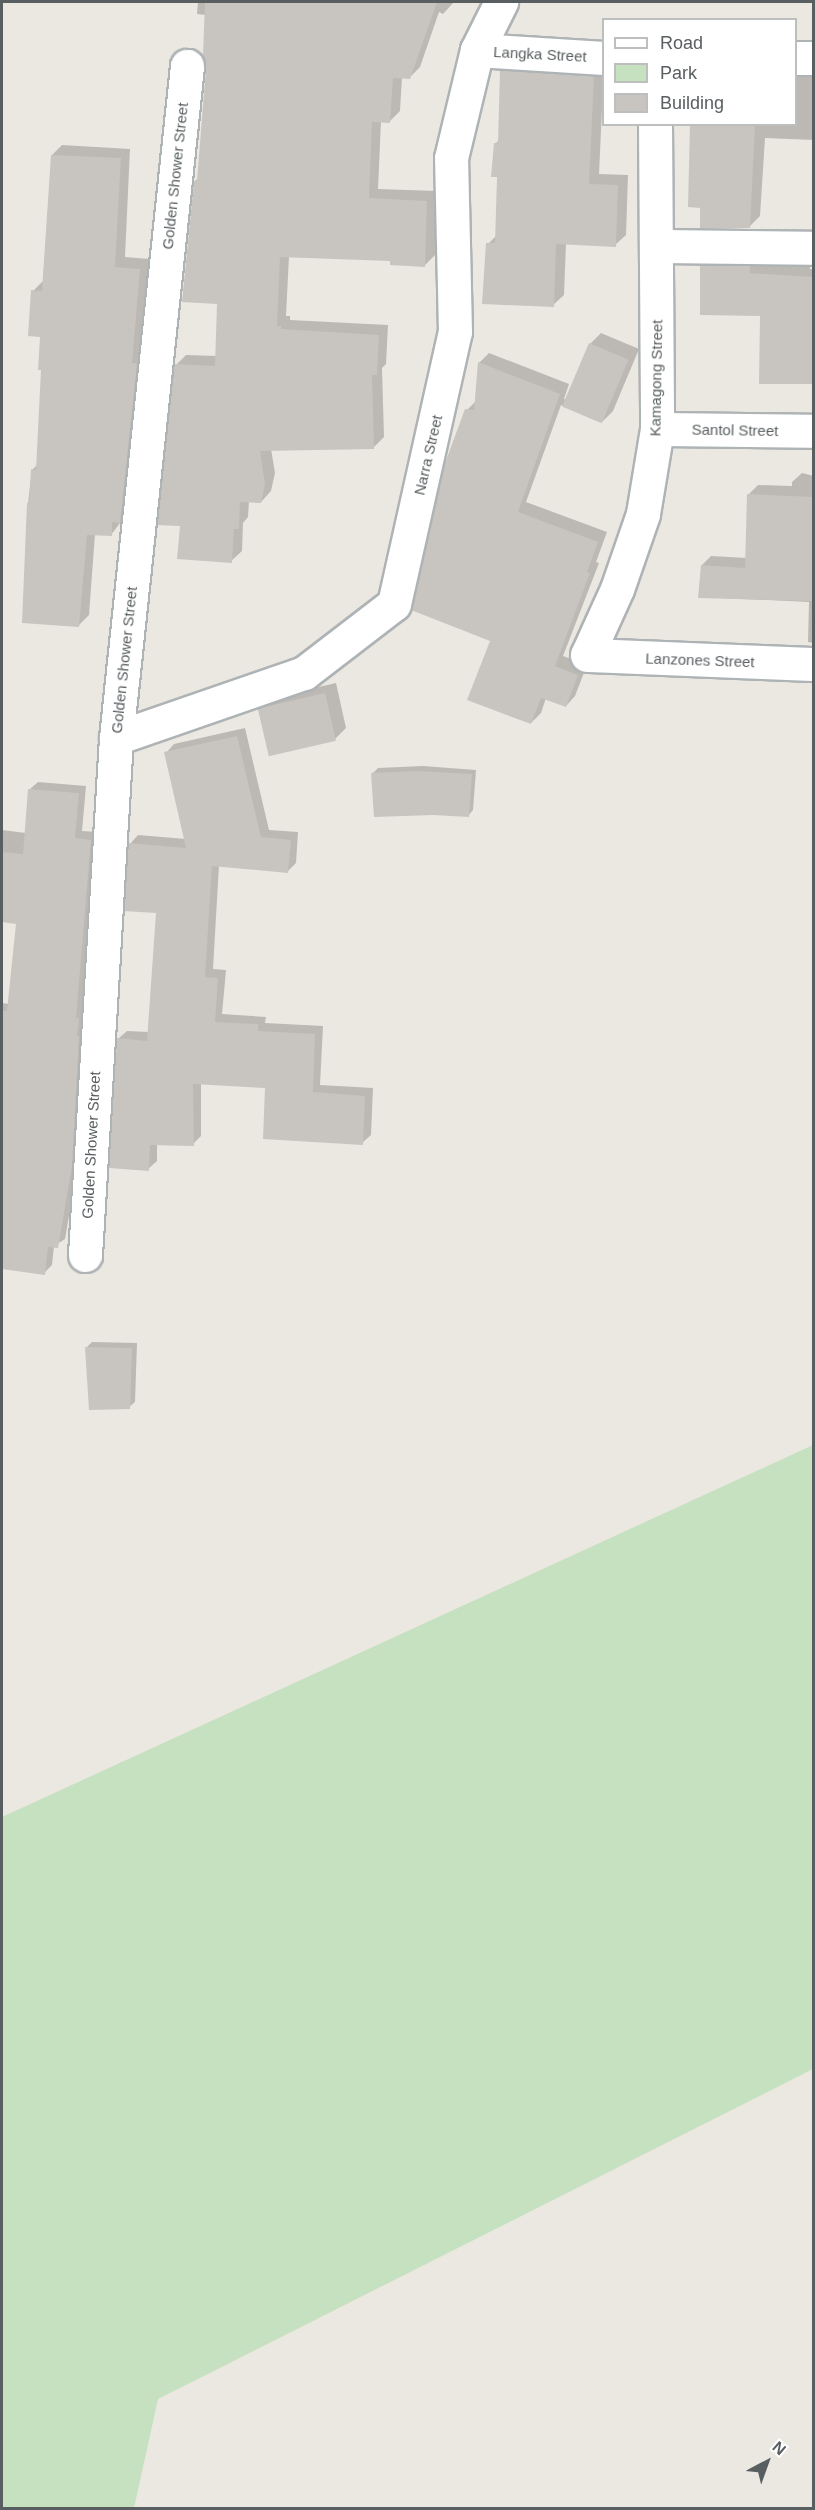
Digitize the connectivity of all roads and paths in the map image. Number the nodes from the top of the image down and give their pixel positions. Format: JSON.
{"nodes":[{"id":1,"x":501,"y":2,"type":"edge"},
{"id":2,"x":477,"y":50,"type":"junction"},
{"id":3,"x":602,"y":58,"type":"edge"},
{"id":4,"x":797,"y":58,"type":"edge"},
{"id":5,"x":813,"y":58,"type":"edge"},
{"id":6,"x":187,"y":66,"type":"dead end"},
{"id":7,"x":655,"y":126,"type":"edge"},
{"id":8,"x":657,"y":246,"type":"junction"},
{"id":9,"x":813,"y":248,"type":"edge"},
{"id":10,"x":657,"y":429,"type":"junction"},
{"id":11,"x":813,"y":431,"type":"edge"},
{"id":12,"x":587,"y":655,"type":"joint"},
{"id":13,"x":813,"y":664,"type":"edge"},
{"id":14,"x":116,"y":738,"type":"junction"},
{"id":15,"x":85,"y":1255,"type":"dead end"}],
"edges":[{"from":1,"to":2,"type":"street","name":"Narra Street"},
{"from":2,"to":3,"type":"street","name":"Langka Street"},
{"from":2,"to":14,"type":"street","name":"Narra Street"},
{"from":4,"to":5,"type":"street"},
{"from":6,"to":14,"type":"street","name":"Golden Shower Street"},
{"from":7,"to":8,"type":"street","name":"Kamagong Street"},
{"from":8,"to":9,"type":"street"},
{"from":8,"to":10,"type":"street","name":"Kamagong Street"},
{"from":10,"to":11,"type":"street","name":"Santol Street"},
{"from":10,"to":12,"type":"street","name":"Kamagong Street"},
{"from":12,"to":13,"type":"street","name":"Lanzones Street"},
{"from":14,"to":15,"type":"street","name":"Golden Shower Street"}]}
